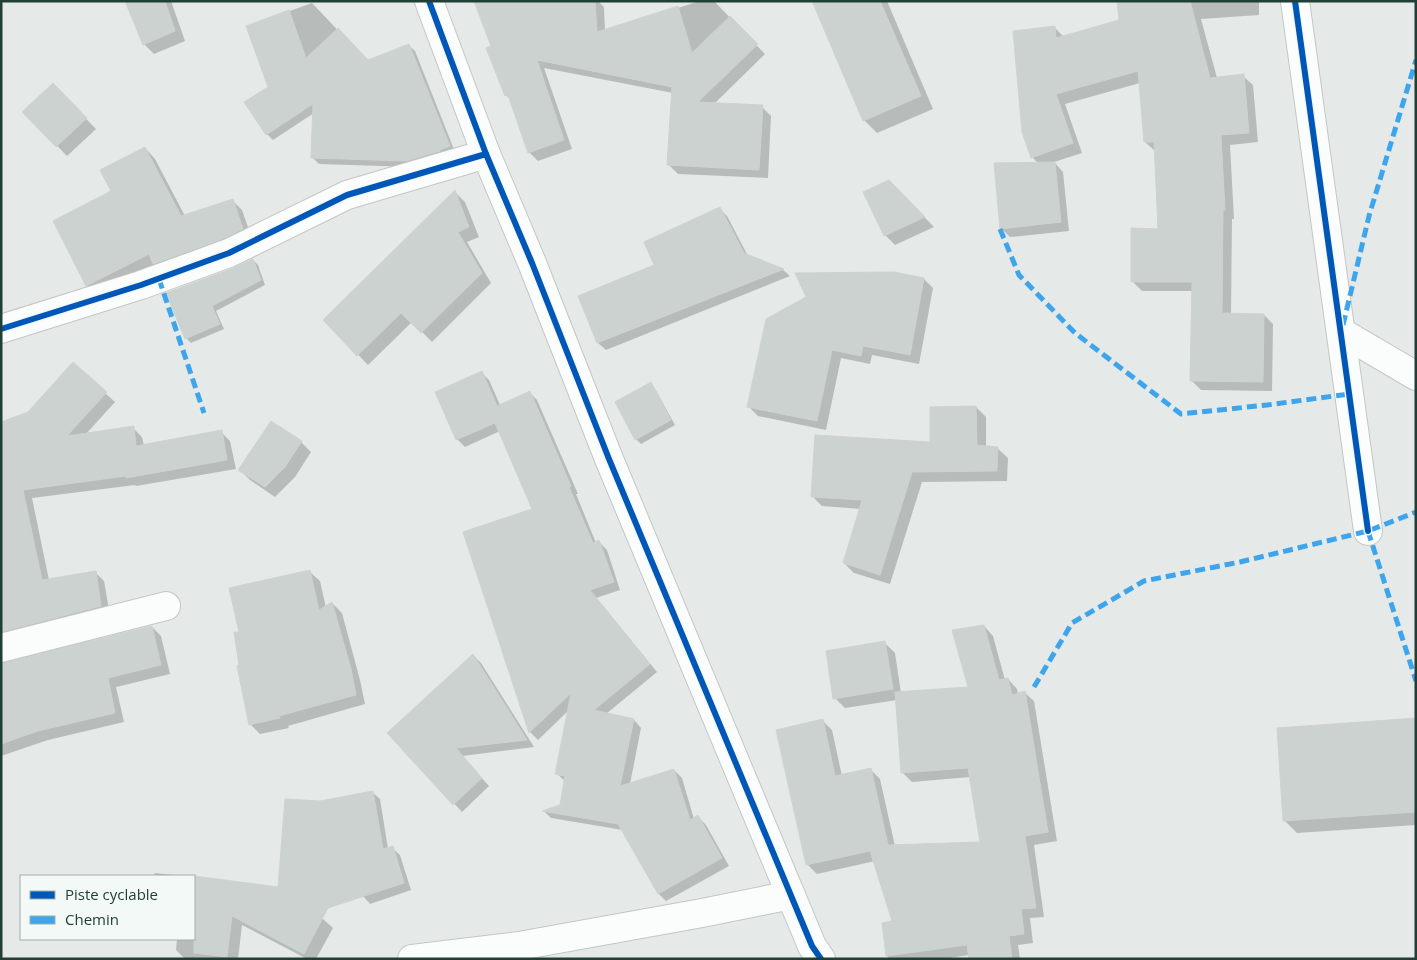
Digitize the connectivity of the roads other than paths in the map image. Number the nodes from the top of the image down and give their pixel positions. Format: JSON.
{"nodes":[{"id":1,"x":429,"y":1,"type":"edge"},
{"id":2,"x":1295,"y":1,"type":"edge"},
{"id":3,"x":486,"y":154,"type":"junction"},
{"id":4,"x":1,"y":329,"type":"edge"},
{"id":5,"x":1341,"y":332,"type":"junction"},
{"id":6,"x":1416,"y":376,"type":"edge"},
{"id":7,"x":1368,"y":531,"type":"dead end"},
{"id":8,"x":166,"y":606,"type":"dead end"},
{"id":9,"x":1,"y":648,"type":"edge"},
{"id":10,"x":791,"y":895,"type":"junction"},
{"id":11,"x":412,"y":959,"type":"edge"},
{"id":12,"x":821,"y":959,"type":"edge"}],
"edges":[{"from":1,"to":3,"type":"street"},
{"from":2,"to":5,"type":"street"},
{"from":3,"to":4,"type":"street"},
{"from":3,"to":10,"type":"street"},
{"from":5,"to":6,"type":"street"},
{"from":5,"to":7,"type":"street"},
{"from":8,"to":9,"type":"street"},
{"from":10,"to":11,"type":"street"},
{"from":10,"to":12,"type":"street"}]}
